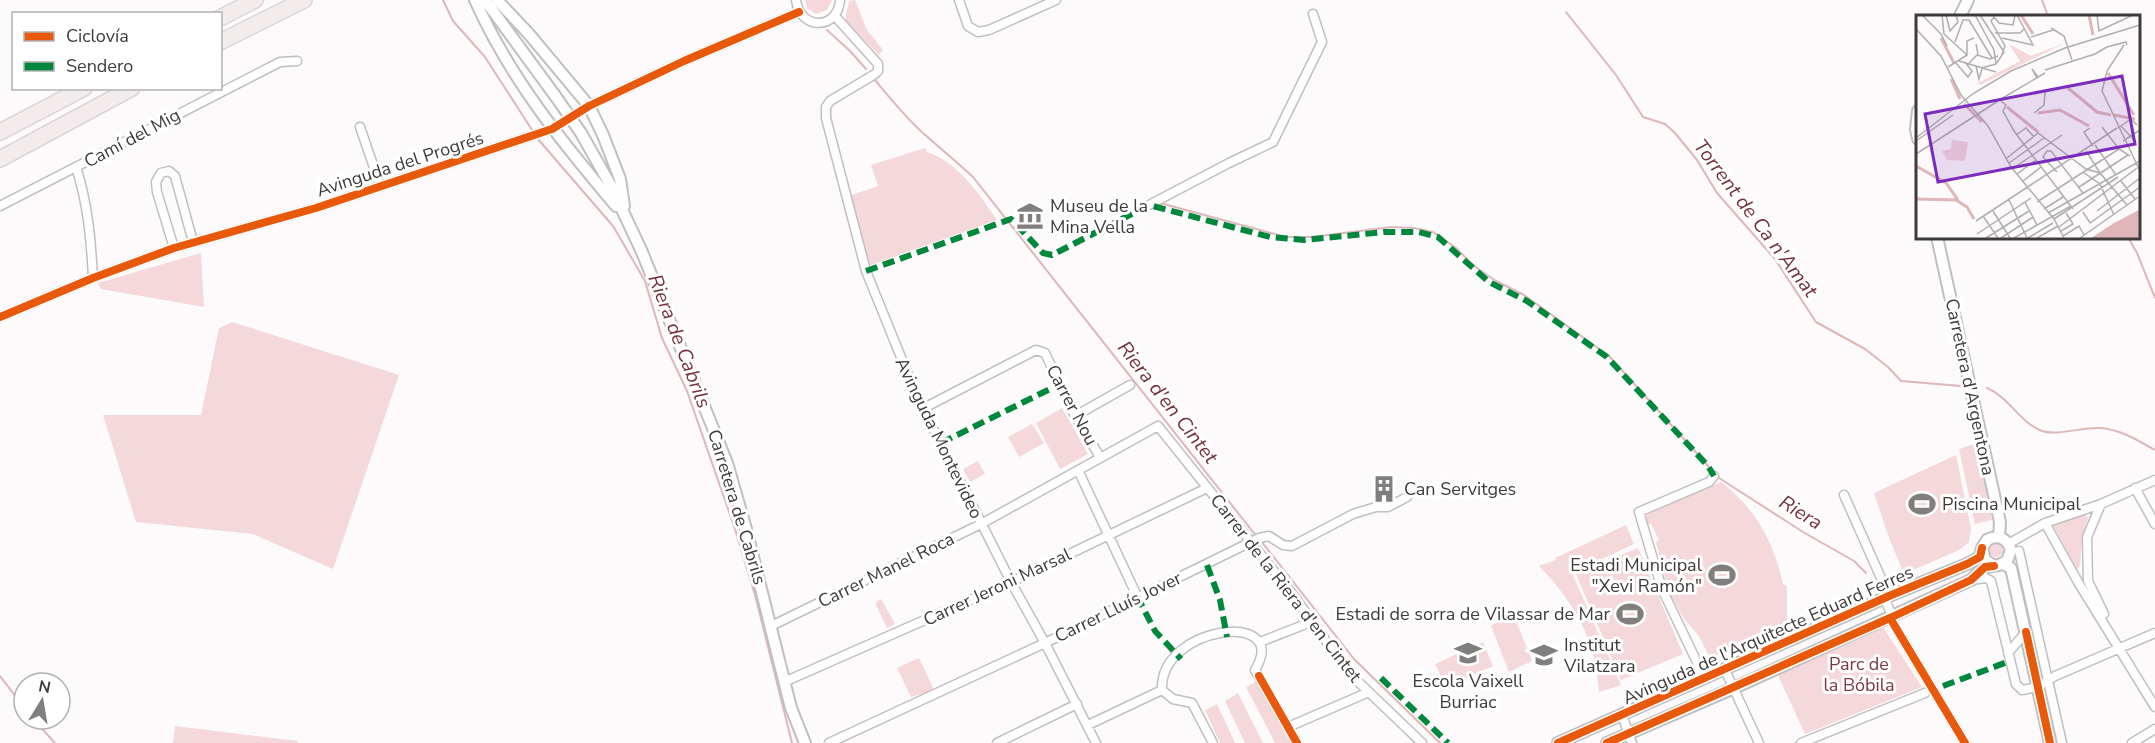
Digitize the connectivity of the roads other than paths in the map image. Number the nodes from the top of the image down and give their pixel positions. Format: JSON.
{"nodes":[{"id":1,"x":255,"y":0,"type":"edge"},
{"id":2,"x":304,"y":0,"type":"edge"},
{"id":3,"x":475,"y":0,"type":"edge"},
{"id":4,"x":484,"y":0,"type":"edge"},
{"id":5,"x":497,"y":0,"type":"edge"},
{"id":6,"x":796,"y":0,"type":"edge"},
{"id":7,"x":840,"y":0,"type":"edge"},
{"id":8,"x":959,"y":0,"type":"edge"},
{"id":9,"x":1056,"y":0,"type":"edge"},
{"id":10,"x":1968,"y":0,"type":"edge"},
{"id":11,"x":799,"y":12,"type":"junction"},
{"id":12,"x":1313,"y":14,"type":"dead end"},
{"id":13,"x":1960,"y":15,"type":"edge"},
{"id":14,"x":835,"y":16,"type":"junction"},
{"id":15,"x":222,"y":17,"type":"edge"},
{"id":16,"x":222,"y":41,"type":"edge"},
{"id":17,"x":297,"y":61,"type":"dead end"},
{"id":18,"x":80,"y":90,"type":"edge"},
{"id":19,"x":128,"y":90,"type":"edge"},
{"id":20,"x":589,"y":106,"type":"junction"},
{"id":21,"x":360,"y":128,"type":"dead end"},
{"id":22,"x":552,"y":129,"type":"junction"},
{"id":23,"x":0,"y":132,"type":"edge"},
{"id":24,"x":0,"y":159,"type":"edge"},
{"id":25,"x":76,"y":167,"type":"junction"},
{"id":26,"x":380,"y":185,"type":"junction"},
{"id":27,"x":1149,"y":205,"type":"dead end"},
{"id":28,"x":0,"y":207,"type":"edge"},
{"id":29,"x":626,"y":218,"type":"junction"},
{"id":30,"x":1937,"y":238,"type":"edge"},
{"id":31,"x":193,"y":242,"type":"junction"},
{"id":32,"x":174,"y":248,"type":"junction"},
{"id":33,"x":93,"y":278,"type":"junction"},
{"id":34,"x":0,"y":317,"type":"edge"},
{"id":35,"x":1130,"y":385,"type":"dead end"},
{"id":36,"x":922,"y":409,"type":"junction"},
{"id":37,"x":1076,"y":416,"type":"junction"},
{"id":38,"x":1158,"y":426,"type":"joint"},
{"id":39,"x":1100,"y":457,"type":"junction"},
{"id":40,"x":1078,"y":470,"type":"junction"},
{"id":41,"x":1714,"y":476,"type":"dead end"},
{"id":42,"x":2155,"y":480,"type":"edge"},
{"id":43,"x":1207,"y":488,"type":"junction"},
{"id":44,"x":2135,"y":488,"type":"junction"},
{"id":45,"x":1844,"y":495,"type":"dead end"},
{"id":46,"x":1407,"y":496,"type":"dead end"},
{"id":47,"x":2101,"y":504,"type":"junction"},
{"id":48,"x":2045,"y":523,"type":"junction"},
{"id":49,"x":981,"y":524,"type":"junction"},
{"id":50,"x":2155,"y":524,"type":"edge"},
{"id":51,"x":1108,"y":534,"type":"junction"},
{"id":52,"x":2004,"y":540,"type":"junction"},
{"id":53,"x":1251,"y":542,"type":"junction"},
{"id":54,"x":1982,"y":548,"type":"junction"},
{"id":55,"x":2019,"y":551,"type":"dead end"},
{"id":56,"x":1999,"y":565,"type":"junction"},
{"id":57,"x":1971,"y":580,"type":"junction"},
{"id":58,"x":1011,"y":582,"type":"junction"},
{"id":59,"x":1137,"y":596,"type":"junction"},
{"id":60,"x":1889,"y":596,"type":"junction"},
{"id":61,"x":1890,"y":618,"type":"junction"},
{"id":62,"x":1311,"y":622,"type":"junction"},
{"id":63,"x":771,"y":626,"type":"junction"},
{"id":64,"x":2026,"y":632,"type":"junction"},
{"id":65,"x":2155,"y":633,"type":"edge"},
{"id":66,"x":1260,"y":642,"type":"junction"},
{"id":67,"x":1045,"y":643,"type":"junction"},
{"id":68,"x":2119,"y":647,"type":"junction"},
{"id":69,"x":2008,"y":653,"type":"junction"},
{"id":70,"x":1725,"y":670,"type":"junction"},
{"id":71,"x":1705,"y":679,"type":"junction"},
{"id":72,"x":2048,"y":680,"type":"junction"},
{"id":73,"x":784,"y":682,"type":"junction"},
{"id":74,"x":2038,"y":687,"type":"junction"},
{"id":75,"x":1734,"y":688,"type":"junction"},
{"id":76,"x":1162,"y":690,"type":"junction"},
{"id":77,"x":1369,"y":692,"type":"junction"},
{"id":78,"x":1925,"y":693,"type":"dead end"},
{"id":79,"x":1077,"y":704,"type":"junction"},
{"id":80,"x":2155,"y":707,"type":"edge"},
{"id":81,"x":1622,"y":715,"type":"junction"},
{"id":82,"x":1088,"y":725,"type":"junction"},
{"id":83,"x":1288,"y":727,"type":"junction"},
{"id":84,"x":2155,"y":729,"type":"edge"},
{"id":85,"x":1630,"y":738,"type":"edge"},
{"id":86,"x":805,"y":743,"type":"edge"},
{"id":87,"x":828,"y":743,"type":"edge"},
{"id":88,"x":997,"y":743,"type":"edge"},
{"id":89,"x":1096,"y":743,"type":"edge"},
{"id":90,"x":1213,"y":743,"type":"edge"},
{"id":91,"x":1297,"y":743,"type":"edge"},
{"id":92,"x":1422,"y":743,"type":"edge"},
{"id":93,"x":1558,"y":743,"type":"edge"},
{"id":94,"x":1607,"y":743,"type":"edge"},
{"id":95,"x":1759,"y":743,"type":"edge"},
{"id":96,"x":1801,"y":743,"type":"edge"},
{"id":97,"x":1965,"y":743,"type":"edge"},
{"id":98,"x":2050,"y":743,"type":"edge"},
{"id":99,"x":2062,"y":743,"type":"edge"},
{"id":100,"x":2132,"y":743,"type":"edge"}],
"edges":[{"from":1,"to":15,"type":"highway"},
{"from":2,"to":16,"type":"highway"},
{"from":3,"to":22,"type":"street"},
{"from":4,"to":29,"type":"street","name":"Carretera de Cabrils","bridge":true},
{"from":5,"to":20,"type":"street"},
{"from":6,"to":11,"type":"street"},
{"from":7,"to":14,"type":"street"},
{"from":8,"to":9,"type":"street"},
{"from":10,"to":13,"type":"street"},
{"from":11,"to":14,"type":"street"},
{"from":11,"to":20,"type":"street","name":"Avinguda del Progrés"},
{"from":12,"to":27,"type":"street"},
{"from":14,"to":36,"type":"street","name":"Avinguda Montevideo"},
{"from":17,"to":25,"type":"street","name":"Camí del Mig"},
{"from":18,"to":23,"type":"highway"},
{"from":19,"to":24,"type":"highway"},
{"from":20,"to":22,"type":"street","name":"Avinguda del Progrés"},
{"from":20,"to":29,"type":"street"},
{"from":21,"to":26,"type":"street"},
{"from":22,"to":26,"type":"street","name":"Avinguda del Progrés"},
{"from":22,"to":29,"type":"street"},
{"from":25,"to":28,"type":"street","name":"Camí del Mig"},
{"from":25,"to":33,"type":"street"},
{"from":26,"to":31,"type":"street","name":"Avinguda del Progrés"},
{"from":29,"to":63,"type":"street","name":"Carretera de Cabrils"},
{"from":30,"to":52,"type":"street","name":"Carretera d'Argentona"},
{"from":31,"to":32,"type":"street","name":"Avinguda del Progrés"},
{"from":31,"to":32,"type":"street"},
{"from":32,"to":33,"type":"street","name":"Avinguda del Progrés"},
{"from":33,"to":34,"type":"street","name":"Avinguda del Progrés"},
{"from":35,"to":37,"type":"street"},
{"from":36,"to":37,"type":"street","name":"Carrer Nou"},
{"from":36,"to":49,"type":"street","name":"Avinguda Montevideo"},
{"from":37,"to":39,"type":"street","name":"Carrer Nou"},
{"from":38,"to":39,"type":"street","name":"Carrer Manel Roca"},
{"from":38,"to":43,"type":"street","name":"Carrer de la Riera d'en Cintet"},
{"from":39,"to":40,"type":"street","name":"Carrer Manel Roca"},
{"from":40,"to":49,"type":"street","name":"Carrer Manel Roca"},
{"from":40,"to":51,"type":"street"},
{"from":41,"to":71,"type":"street"},
{"from":42,"to":44,"type":"street"},
{"from":43,"to":51,"type":"street","name":"Carrer Jeroni Marsal"},
{"from":43,"to":53,"type":"street","name":"Carrer de la Riera d'en Cintet"},
{"from":44,"to":47,"type":"street"},
{"from":44,"to":50,"type":"street"},
{"from":45,"to":60,"type":"street"},
{"from":46,"to":53,"type":"street","name":"Carrer Lluís Jover"},
{"from":47,"to":48,"type":"street"},
{"from":47,"to":68,"type":"street"},
{"from":48,"to":52,"type":"street"},
{"from":48,"to":68,"type":"street"},
{"from":49,"to":58,"type":"street","name":"Avinguda Montevideo"},
{"from":49,"to":63,"type":"street","name":"Carrer Manel Roca"},
{"from":51,"to":58,"type":"street","name":"Carrer Jeroni Marsal"},
{"from":51,"to":59,"type":"street"},
{"from":52,"to":54,"type":"street"},
{"from":52,"to":56,"type":"street"},
{"from":53,"to":59,"type":"street","name":"Carrer Lluís Jover"},
{"from":53,"to":62,"type":"street","name":"Carrer de la Riera d'en Cintet"},
{"from":54,"to":56,"type":"street"},
{"from":54,"to":60,"type":"street","name":"Avinguda de l'Arquitecte Eduard Ferres"},
{"from":55,"to":72,"type":"street"},
{"from":56,"to":57,"type":"street","name":"Avinguda de l'Arquitecte Eduard Ferres"},
{"from":56,"to":64,"type":"street"},
{"from":57,"to":61,"type":"street","name":"Avinguda de l'Arquitecte Eduard Ferres"},
{"from":57,"to":69,"type":"street"},
{"from":58,"to":67,"type":"street","name":"Avinguda Montevideo"},
{"from":58,"to":73,"type":"street","name":"Carrer Jeroni Marsal"},
{"from":59,"to":67,"type":"street","name":"Carrer Lluís Jover"},
{"from":60,"to":61,"type":"street"},
{"from":60,"to":70,"type":"street","name":"Avinguda de l'Arquitecte Eduard Ferres"},
{"from":61,"to":75,"type":"street","name":"Avinguda de l'Arquitecte Eduard Ferres"},
{"from":61,"to":97,"type":"street"},
{"from":62,"to":66,"type":"street"},
{"from":62,"to":77,"type":"street","name":"Carrer de la Riera d'en Cintet"},
{"from":63,"to":73,"type":"street","name":"Carretera de Cabrils"},
{"from":64,"to":69,"type":"street"},
{"from":64,"to":74,"type":"street"},
{"from":65,"to":68,"type":"street"},
{"from":66,"to":76,"type":"street"},
{"from":66,"to":83,"type":"street"},
{"from":67,"to":79,"type":"street","name":"Avinguda Montevideo"},
{"from":67,"to":87,"type":"street","name":"Carrer Lluís Jover"},
{"from":68,"to":72,"type":"street"},
{"from":68,"to":80,"type":"street"},
{"from":69,"to":74,"type":"street"},
{"from":70,"to":71,"type":"street","name":"Avinguda de l'Arquitecte Eduard Ferres"},
{"from":70,"to":75,"type":"street"},
{"from":71,"to":81,"type":"street","name":"Avinguda de l'Arquitecte Eduard Ferres"},
{"from":72,"to":74,"type":"street"},
{"from":72,"to":99,"type":"street"},
{"from":73,"to":86,"type":"street","name":"Carretera de Cabrils"},
{"from":74,"to":98,"type":"street"},
{"from":75,"to":85,"type":"street","name":"Avinguda de l'Arquitecte Eduard Ferres"},
{"from":75,"to":95,"type":"street"},
{"from":76,"to":82,"type":"street"},
{"from":76,"to":90,"type":"street"},
{"from":77,"to":83,"type":"street"},
{"from":77,"to":92,"type":"street","name":"Carrer de la Riera d'en Cintet"},
{"from":78,"to":96,"type":"street"},
{"from":79,"to":82,"type":"street","name":"Avinguda Montevideo"},
{"from":79,"to":88,"type":"street"},
{"from":81,"to":85,"type":"street"},
{"from":81,"to":93,"type":"street","name":"Avinguda de l'Arquitecte Eduard Ferres"},
{"from":82,"to":89,"type":"street","name":"Avinguda Montevideo"},
{"from":83,"to":91,"type":"street"},
{"from":84,"to":100,"type":"street"},
{"from":85,"to":94,"type":"street","name":"Avinguda de l'Arquitecte Eduard Ferres"}]}
